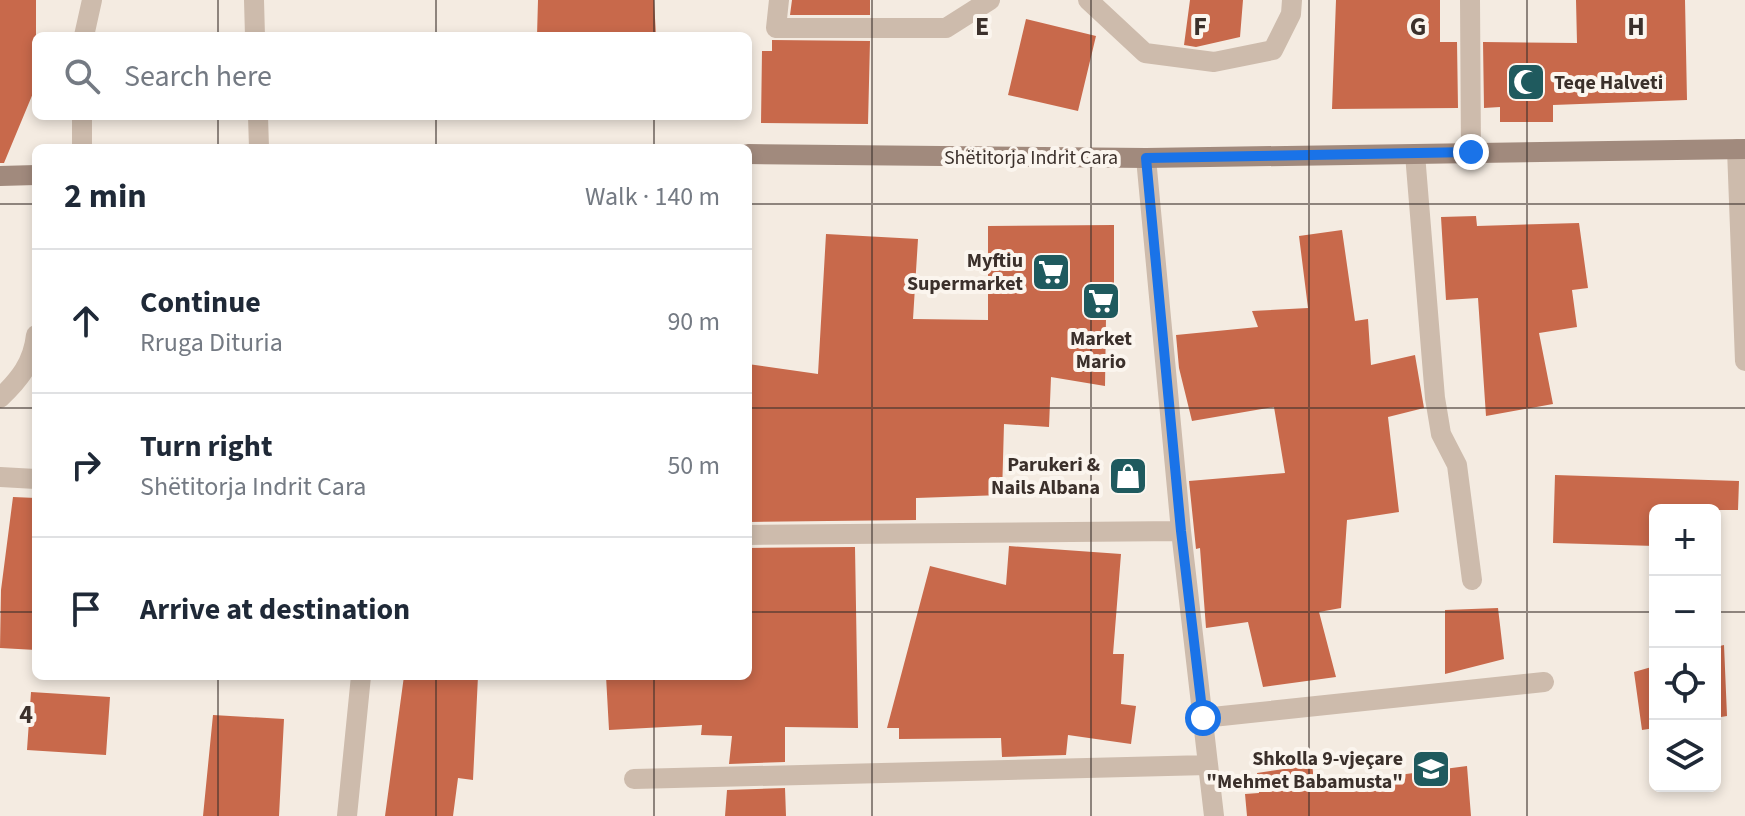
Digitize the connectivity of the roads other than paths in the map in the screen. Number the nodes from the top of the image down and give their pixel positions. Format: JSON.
{"nodes":[{"id":1,"x":92,"y":0,"type":"edge"},
{"id":2,"x":254,"y":0,"type":"edge"},
{"id":3,"x":779,"y":0,"type":"edge"},
{"id":4,"x":990,"y":0,"type":"edge"},
{"id":5,"x":1088,"y":0,"type":"edge"},
{"id":6,"x":1292,"y":0,"type":"edge"},
{"id":7,"x":1470,"y":0,"type":"edge"},
{"id":8,"x":85,"y":32,"type":"edge"},
{"id":9,"x":255,"y":32,"type":"edge"},
{"id":10,"x":82,"y":120,"type":"edge"},
{"id":11,"x":258,"y":120,"type":"edge"},
{"id":12,"x":82,"y":144,"type":"edge"},
{"id":13,"x":259,"y":144,"type":"edge"},
{"id":14,"x":1741,"y":149,"type":"edge"},
{"id":15,"x":1471,"y":152,"type":"junction"},
{"id":16,"x":752,"y":154,"type":"edge"},
{"id":17,"x":1415,"y":154,"type":"junction"},
{"id":18,"x":1146,"y":158,"type":"junction"},
{"id":19,"x":32,"y":175,"type":"edge"},
{"id":20,"x":0,"y":176,"type":"edge"},
{"id":21,"x":32,"y":355,"type":"edge"},
{"id":22,"x":1745,"y":361,"type":"edge"},
{"id":23,"x":0,"y":398,"type":"edge"},
{"id":24,"x":0,"y":477,"type":"edge"},
{"id":25,"x":32,"y":479,"type":"edge"},
{"id":26,"x":1181,"y":531,"type":"junction"},
{"id":27,"x":752,"y":535,"type":"edge"},
{"id":28,"x":1472,"y":580,"type":"dead end"},
{"id":29,"x":361,"y":680,"type":"edge"},
{"id":30,"x":1544,"y":682,"type":"dead end"},
{"id":31,"x":1203,"y":718,"type":"junction"},
{"id":32,"x":1208,"y":765,"type":"junction"},
{"id":33,"x":634,"y":779,"type":"dead end"},
{"id":34,"x":347,"y":816,"type":"edge"},
{"id":35,"x":1214,"y":816,"type":"edge"}],
"edges":[{"from":1,"to":8,"type":"street"},
{"from":2,"to":9,"type":"street"},
{"from":3,"to":4,"type":"street"},
{"from":5,"to":6,"type":"street"},
{"from":7,"to":15,"type":"street"},
{"from":10,"to":12,"type":"street"},
{"from":11,"to":13,"type":"street"},
{"from":14,"to":15,"type":"main road","name":"Shëtitorja Indrit Cara"},
{"from":14,"to":22,"type":"street"},
{"from":15,"to":17,"type":"main road","name":"Shëtitorja Indrit Cara"},
{"from":16,"to":18,"type":"main road","name":"Shëtitorja Indrit Cara"},
{"from":17,"to":18,"type":"main road","name":"Shëtitorja Indrit Cara"},
{"from":17,"to":28,"type":"street"},
{"from":18,"to":26,"type":"street"},
{"from":19,"to":20,"type":"main road"},
{"from":21,"to":23,"type":"street"},
{"from":24,"to":25,"type":"street"},
{"from":26,"to":27,"type":"street"},
{"from":26,"to":31,"type":"street"},
{"from":29,"to":34,"type":"street"},
{"from":30,"to":31,"type":"street"},
{"from":31,"to":32,"type":"street"},
{"from":32,"to":33,"type":"street"},
{"from":32,"to":35,"type":"street"}]}
